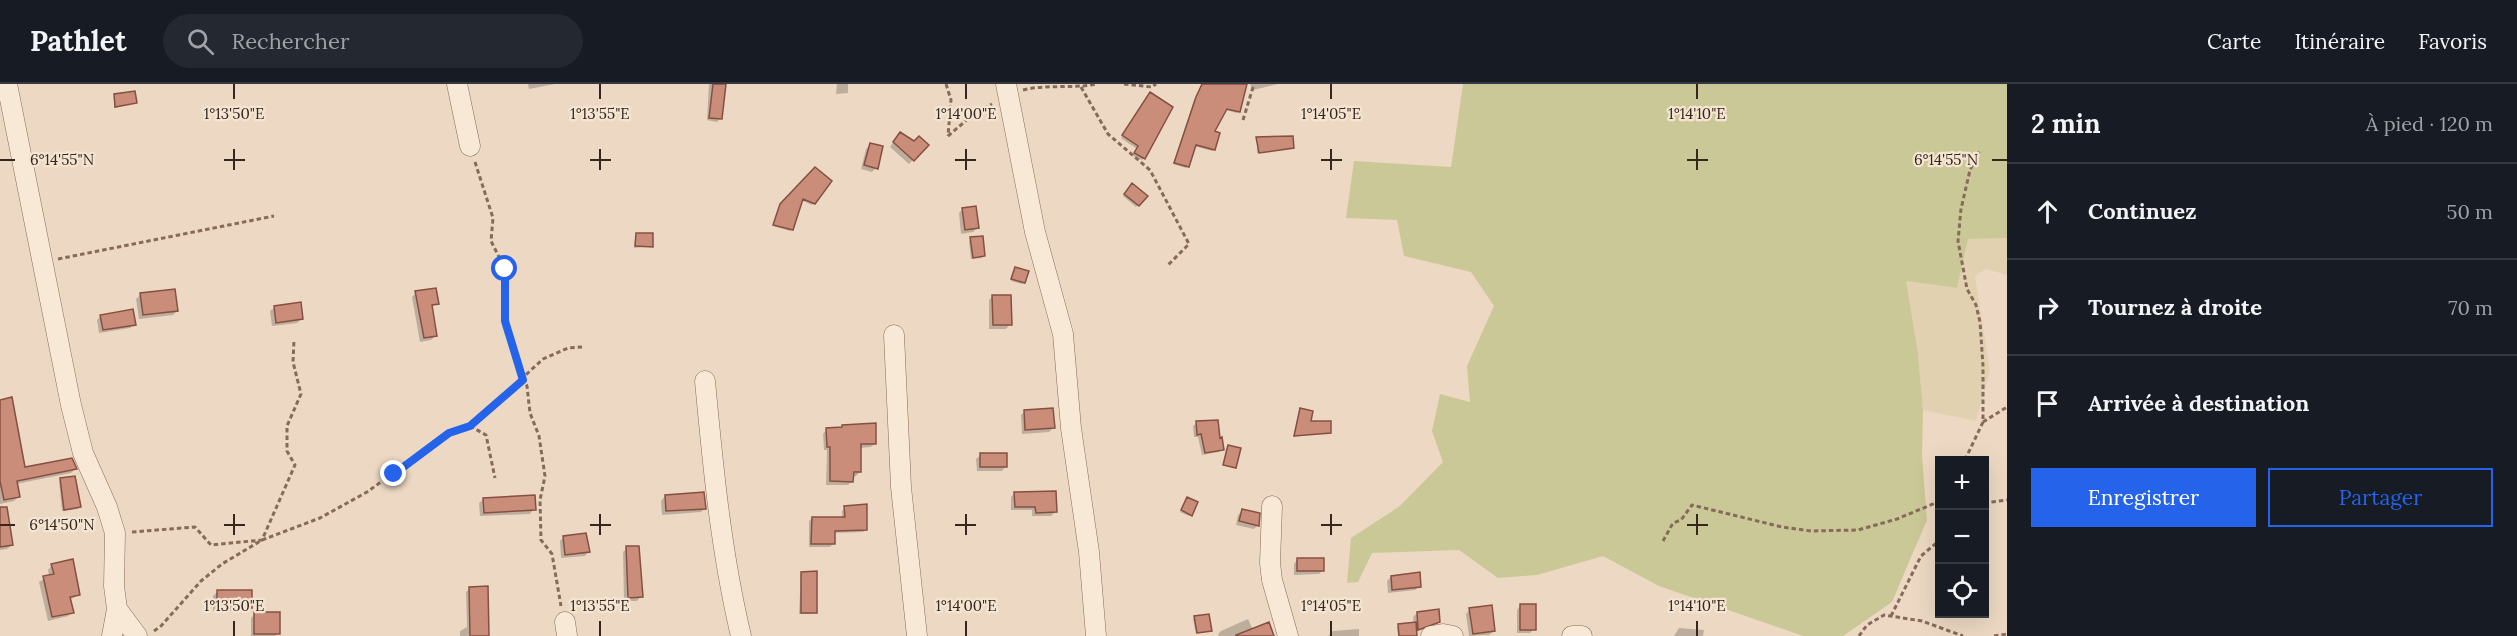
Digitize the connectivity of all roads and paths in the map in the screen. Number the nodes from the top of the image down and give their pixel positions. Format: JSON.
{"nodes":[{"id":1,"x":7,"y":84,"type":"edge"},
{"id":2,"x":457,"y":84,"type":"edge"},
{"id":3,"x":946,"y":84,"type":"edge"},
{"id":4,"x":1006,"y":84,"type":"edge"},
{"id":5,"x":1124,"y":84,"type":"edge"},
{"id":6,"x":1156,"y":84,"type":"edge"},
{"id":7,"x":1254,"y":84,"type":"edge"},
{"id":8,"x":1081,"y":87,"type":"dead end"},
{"id":9,"x":1243,"y":120,"type":"dead end"},
{"id":10,"x":948,"y":136,"type":"dead end"},
{"id":11,"x":470,"y":146,"type":"joint"},
{"id":12,"x":1980,"y":150,"type":"dead end"},
{"id":13,"x":274,"y":216,"type":"dead end"},
{"id":14,"x":41,"y":262,"type":"junction"},
{"id":15,"x":1168,"y":265,"type":"dead end"},
{"id":16,"x":894,"y":335,"type":"dead end"},
{"id":17,"x":294,"y":340,"type":"dead end"},
{"id":18,"x":582,"y":347,"type":"dead end"},
{"id":19,"x":523,"y":380,"type":"junction"},
{"id":20,"x":705,"y":381,"type":"dead end"},
{"id":21,"x":2007,"y":406,"type":"edge"},
{"id":22,"x":1983,"y":422,"type":"junction"},
{"id":23,"x":470,"y":426,"type":"junction"},
{"id":24,"x":1967,"y":456,"type":"edge"},
{"id":25,"x":495,"y":478,"type":"dead end"},
{"id":26,"x":2007,"y":500,"type":"edge"},
{"id":27,"x":1989,"y":502,"type":"edge"},
{"id":28,"x":1935,"y":503,"type":"edge"},
{"id":29,"x":1272,"y":506,"type":"dead end"},
{"id":30,"x":116,"y":533,"type":"junction"},
{"id":31,"x":262,"y":540,"type":"junction"},
{"id":32,"x":1663,"y":541,"type":"dead end"},
{"id":33,"x":1935,"y":544,"type":"edge"},
{"id":34,"x":117,"y":609,"type":"junction"},
{"id":35,"x":1891,"y":616,"type":"junction"},
{"id":36,"x":566,"y":629,"type":"edge"},
{"id":37,"x":145,"y":634,"type":"edge"},
{"id":38,"x":2007,"y":634,"type":"edge"},
{"id":39,"x":112,"y":636,"type":"edge"},
{"id":40,"x":741,"y":636,"type":"edge"},
{"id":41,"x":917,"y":636,"type":"edge"},
{"id":42,"x":1096,"y":636,"type":"edge"},
{"id":43,"x":1288,"y":636,"type":"edge"},
{"id":44,"x":1431,"y":636,"type":"edge"},
{"id":45,"x":1453,"y":636,"type":"edge"},
{"id":46,"x":1572,"y":636,"type":"edge"},
{"id":47,"x":1582,"y":636,"type":"edge"},
{"id":48,"x":1859,"y":636,"type":"edge"},
{"id":49,"x":1963,"y":636,"type":"edge"},
{"id":50,"x":1994,"y":636,"type":"edge"}],
"edges":[{"from":1,"to":14,"type":"street"},
{"from":2,"to":11,"type":"street"},
{"from":3,"to":10,"type":"path"},
{"from":4,"to":42,"type":"street"},
{"from":5,"to":6,"type":"path"},
{"from":7,"to":9,"type":"path"},
{"from":8,"to":15,"type":"path"},
{"from":11,"to":19,"type":"path"},
{"from":12,"to":22,"type":"path"},
{"from":13,"to":14,"type":"path"},
{"from":14,"to":30,"type":"street"},
{"from":16,"to":41,"type":"street"},
{"from":17,"to":31,"type":"path"},
{"from":18,"to":19,"type":"path"},
{"from":19,"to":23,"type":"path"},
{"from":19,"to":36,"type":"path"},
{"from":20,"to":40,"type":"street"},
{"from":21,"to":22,"type":"path"},
{"from":22,"to":24,"type":"path"},
{"from":23,"to":25,"type":"path"},
{"from":23,"to":31,"type":"path"},
{"from":26,"to":27,"type":"path"},
{"from":28,"to":32,"type":"path"},
{"from":29,"to":43,"type":"street"},
{"from":30,"to":31,"type":"path"},
{"from":30,"to":34,"type":"street"},
{"from":31,"to":37,"type":"path"},
{"from":33,"to":35,"type":"path"},
{"from":34,"to":37,"type":"street"},
{"from":34,"to":39,"type":"street"},
{"from":35,"to":48,"type":"path"},
{"from":35,"to":49,"type":"path"},
{"from":38,"to":50,"type":"path"},
{"from":44,"to":45,"type":"street"},
{"from":46,"to":47,"type":"street"}]}
